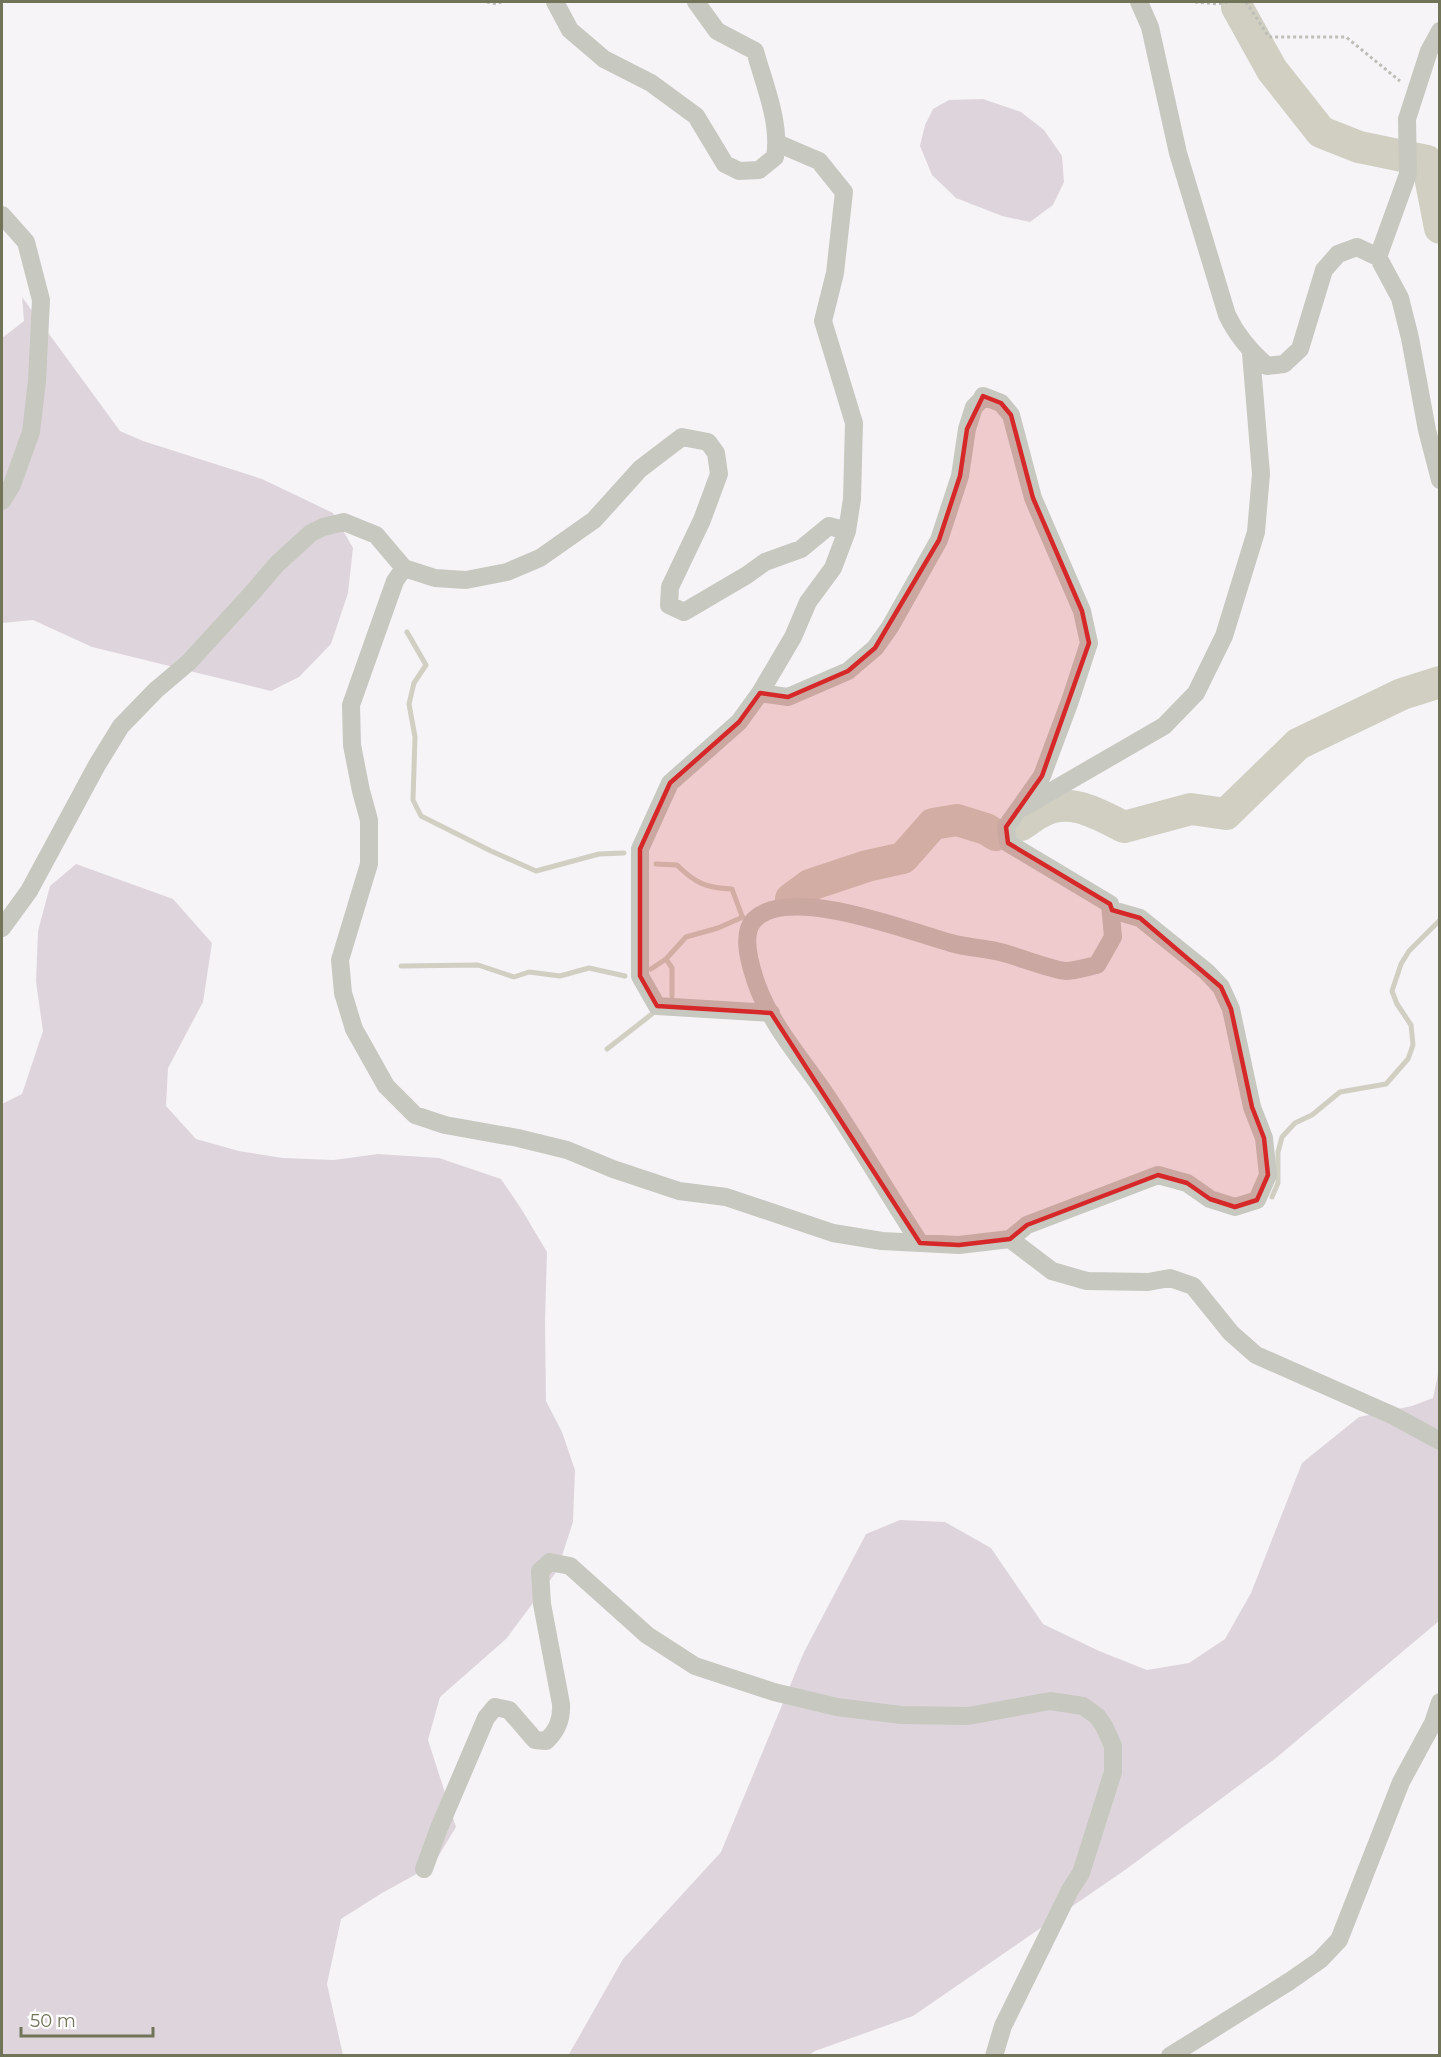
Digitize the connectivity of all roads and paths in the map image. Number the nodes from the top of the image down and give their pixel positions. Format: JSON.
{"nodes":[{"id":1,"x":487,"y":2,"type":"edge"},
{"id":2,"x":501,"y":2,"type":"edge"},
{"id":3,"x":555,"y":2,"type":"edge"},
{"id":4,"x":696,"y":2,"type":"edge"},
{"id":5,"x":1139,"y":2,"type":"edge"},
{"id":6,"x":1195,"y":2,"type":"edge"},
{"id":7,"x":1227,"y":2,"type":"edge"},
{"id":8,"x":1246,"y":2,"type":"edge"},
{"id":9,"x":1440,"y":31,"type":"edge"},
{"id":10,"x":1415,"y":94,"type":"junction"},
{"id":11,"x":777,"y":143,"type":"junction"},
{"id":12,"x":2,"y":215,"type":"edge"},
{"id":13,"x":1378,"y":257,"type":"junction"},
{"id":14,"x":1251,"y":353,"type":"junction"},
{"id":15,"x":1440,"y":480,"type":"edge"},
{"id":16,"x":2,"y":501,"type":"edge"},
{"id":17,"x":847,"y":531,"type":"junction"},
{"id":18,"x":404,"y":568,"type":"junction"},
{"id":19,"x":760,"y":693,"type":"junction"},
{"id":20,"x":1019,"y":810,"type":"junction"},
{"id":21,"x":1110,"y":904,"type":"junction"},
{"id":22,"x":2,"y":928,"type":"edge"},
{"id":23,"x":771,"y":1013,"type":"junction"},
{"id":24,"x":1010,"y":1239,"type":"junction"},
{"id":25,"x":920,"y":1243,"type":"junction"},
{"id":26,"x":1440,"y":1441,"type":"edge"},
{"id":27,"x":1440,"y":1702,"type":"edge"},
{"id":28,"x":424,"y":1869,"type":"dead end"},
{"id":29,"x":993,"y":2055,"type":"edge"},
{"id":30,"x":1170,"y":2055,"type":"edge"}],
"edges":[{"from":1,"to":2,"type":"path"},
{"from":3,"to":11,"type":"street"},
{"from":4,"to":11,"type":"street"},
{"from":5,"to":14,"type":"street"},
{"from":6,"to":7,"type":"path"},
{"from":8,"to":10,"type":"path"},
{"from":9,"to":10,"type":"street"},
{"from":10,"to":13,"type":"street"},
{"from":11,"to":17,"type":"street"},
{"from":12,"to":16,"type":"street"},
{"from":13,"to":14,"type":"street"},
{"from":13,"to":15,"type":"street"},
{"from":14,"to":20,"type":"street"},
{"from":17,"to":18,"type":"street"},
{"from":17,"to":19,"type":"street"},
{"from":18,"to":22,"type":"street"},
{"from":18,"to":25,"type":"street"},
{"from":19,"to":20,"type":"street"},
{"from":19,"to":23,"type":"street"},
{"from":20,"to":21,"type":"street"},
{"from":21,"to":23,"type":"street"},
{"from":21,"to":24,"type":"street"},
{"from":23,"to":25,"type":"street"},
{"from":24,"to":25,"type":"street"},
{"from":24,"to":26,"type":"street"},
{"from":27,"to":30,"type":"street"},
{"from":28,"to":29,"type":"street"}]}
